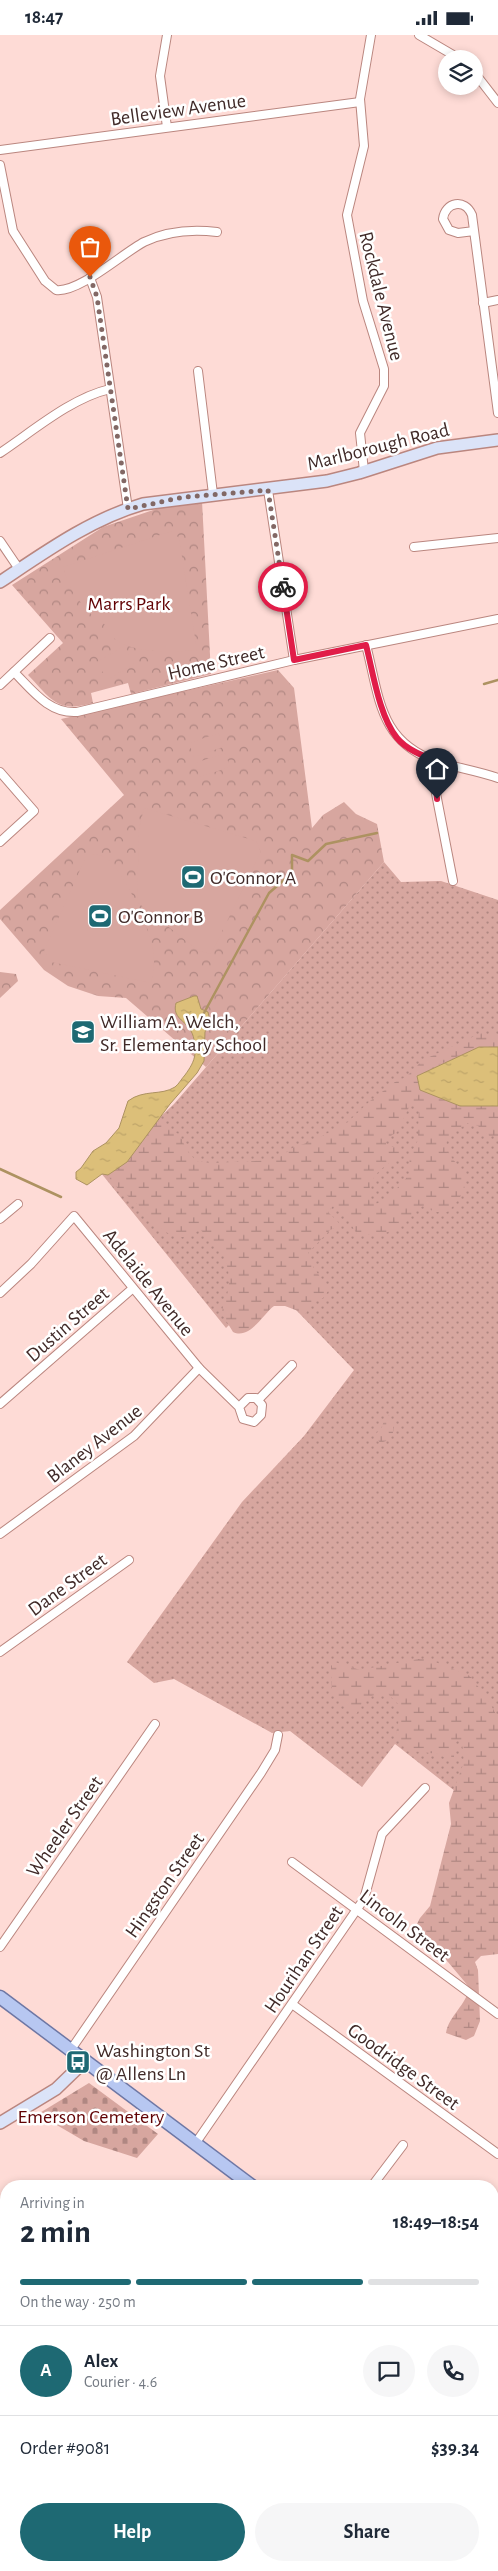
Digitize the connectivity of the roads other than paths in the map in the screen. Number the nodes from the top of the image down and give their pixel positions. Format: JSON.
{"nodes":[{"id":1,"x":167,"y":35,"type":"edge"},
{"id":2,"x":372,"y":35,"type":"edge"},
{"id":3,"x":420,"y":35,"type":"edge"},
{"id":4,"x":447,"y":50,"type":"edge"},
{"id":5,"x":483,"y":84,"type":"edge"},
{"id":6,"x":360,"y":101,"type":"junction"},
{"id":7,"x":498,"y":103,"type":"edge"},
{"id":8,"x":167,"y":127,"type":"junction"},
{"id":9,"x":0,"y":150,"type":"edge"},
{"id":10,"x":0,"y":165,"type":"edge"},
{"id":11,"x":474,"y":231,"type":"junction"},
{"id":12,"x":217,"y":232,"type":"dead end"},
{"id":13,"x":90,"y":277,"type":"junction"},
{"id":14,"x":498,"y":300,"type":"edge"},
{"id":15,"x":483,"y":303,"type":"junction"},
{"id":16,"x":198,"y":371,"type":"dead end"},
{"id":17,"x":110,"y":389,"type":"junction"},
{"id":18,"x":498,"y":413,"type":"edge"},
{"id":19,"x":498,"y":440,"type":"edge"},
{"id":20,"x":0,"y":453,"type":"edge"},
{"id":21,"x":364,"y":471,"type":"junction"},
{"id":22,"x":268,"y":490,"type":"junction"},
{"id":23,"x":213,"y":494,"type":"junction"},
{"id":24,"x":128,"y":509,"type":"junction"},
{"id":25,"x":498,"y":539,"type":"edge"},
{"id":26,"x":0,"y":541,"type":"edge"},
{"id":27,"x":414,"y":547,"type":"dead end"},
{"id":28,"x":19,"y":569,"type":"junction"},
{"id":29,"x":0,"y":582,"type":"edge"},
{"id":30,"x":498,"y":619,"type":"edge"},
{"id":31,"x":50,"y":638,"type":"dead end"},
{"id":32,"x":366,"y":645,"type":"junction"},
{"id":33,"x":294,"y":660,"type":"junction"},
{"id":34,"x":14,"y":672,"type":"junction"},
{"id":35,"x":0,"y":685,"type":"edge"},
{"id":36,"x":434,"y":760,"type":"junction"},
{"id":37,"x":0,"y":772,"type":"edge"},
{"id":38,"x":498,"y":778,"type":"edge"},
{"id":39,"x":0,"y":842,"type":"edge"},
{"id":40,"x":452,"y":881,"type":"dead end"},
{"id":41,"x":18,"y":1205,"type":"dead end"},
{"id":42,"x":0,"y":1219,"type":"edge"},
{"id":43,"x":132,"y":1289,"type":"junction"},
{"id":44,"x":0,"y":1293,"type":"edge"},
{"id":45,"x":292,"y":1365,"type":"dead end"},
{"id":46,"x":199,"y":1368,"type":"junction"},
{"id":47,"x":258,"y":1400,"type":"junction"},
{"id":48,"x":0,"y":1404,"type":"edge"},
{"id":49,"x":239,"y":1407,"type":"junction"},
{"id":50,"x":0,"y":1534,"type":"edge"},
{"id":51,"x":129,"y":1560,"type":"dead end"},
{"id":52,"x":0,"y":1652,"type":"edge"},
{"id":53,"x":155,"y":1724,"type":"dead end"},
{"id":54,"x":278,"y":1735,"type":"dead end"},
{"id":55,"x":425,"y":1788,"type":"dead end"},
{"id":56,"x":292,"y":1861,"type":"dead end"},
{"id":57,"x":356,"y":1909,"type":"junction"},
{"id":58,"x":0,"y":1947,"type":"edge"},
{"id":59,"x":0,"y":1997,"type":"edge"},
{"id":60,"x":292,"y":2004,"type":"junction"},
{"id":61,"x":498,"y":2015,"type":"edge"},
{"id":62,"x":70,"y":2051,"type":"junction"},
{"id":63,"x":84,"y":2062,"type":"junction"},
{"id":64,"x":0,"y":2123,"type":"edge"},
{"id":65,"x":195,"y":2144,"type":"junction"},
{"id":66,"x":403,"y":2145,"type":"dead end"},
{"id":67,"x":498,"y":2154,"type":"edge"},
{"id":68,"x":244,"y":2180,"type":"edge"},
{"id":69,"x":377,"y":2180,"type":"edge"}],
"edges":[{"from":1,"to":8,"type":"street"},
{"from":2,"to":6,"type":"street","name":"Rockdale Avenue"},
{"from":3,"to":4,"type":"street"},
{"from":5,"to":7,"type":"street"},
{"from":6,"to":8,"type":"street","name":"Belleview Avenue"},
{"from":6,"to":21,"type":"street","name":"Rockdale Avenue"},
{"from":8,"to":9,"type":"street","name":"Belleview Avenue"},
{"from":10,"to":13,"type":"street"},
{"from":11,"to":11,"type":"street"},
{"from":11,"to":15,"type":"street"},
{"from":12,"to":13,"type":"street"},
{"from":13,"to":17,"type":"street"},
{"from":14,"to":15,"type":"street"},
{"from":15,"to":18,"type":"street"},
{"from":16,"to":23,"type":"street"},
{"from":17,"to":20,"type":"street"},
{"from":17,"to":24,"type":"street"},
{"from":19,"to":21,"type":"street","name":"Marlborough Road"},
{"from":21,"to":22,"type":"street","name":"Marlborough Road"},
{"from":22,"to":23,"type":"street","name":"Marlborough Road"},
{"from":22,"to":33,"type":"street"},
{"from":23,"to":24,"type":"street","name":"Marlborough Road"},
{"from":24,"to":28,"type":"street","name":"Marlborough Road"},
{"from":25,"to":27,"type":"street"},
{"from":26,"to":28,"type":"street"},
{"from":28,"to":29,"type":"street","name":"Marlborough Road"},
{"from":30,"to":32,"type":"street","name":"Home Street"},
{"from":31,"to":34,"type":"street"},
{"from":32,"to":33,"type":"street","name":"Home Street"},
{"from":32,"to":36,"type":"street"},
{"from":33,"to":34,"type":"street","name":"Home Street"},
{"from":34,"to":35,"type":"street"},
{"from":36,"to":38,"type":"street"},
{"from":36,"to":40,"type":"street"},
{"from":37,"to":39,"type":"street"},
{"from":41,"to":42,"type":"street"},
{"from":43,"to":44,"type":"street","name":"Adelaide Avenue"},
{"from":43,"to":46,"type":"street","name":"Adelaide Avenue"},
{"from":43,"to":48,"type":"street","name":"Dustin Street"},
{"from":45,"to":47,"type":"street"},
{"from":46,"to":49,"type":"street","name":"Adelaide Avenue"},
{"from":46,"to":50,"type":"street","name":"Blaney Avenue"},
{"from":47,"to":49,"type":"street"},
{"from":47,"to":49,"type":"street"},
{"from":51,"to":52,"type":"street","name":"Dane Street"},
{"from":53,"to":58,"type":"street","name":"Wheeler Street"},
{"from":54,"to":62,"type":"street","name":"Hingston Street"},
{"from":55,"to":57,"type":"street","name":"Hourihan Street"},
{"from":56,"to":57,"type":"street","name":"Lincoln Street"},
{"from":57,"to":60,"type":"street","name":"Hourihan Street"},
{"from":57,"to":61,"type":"street","name":"Lincoln Street"},
{"from":59,"to":62,"type":"main road"},
{"from":60,"to":65,"type":"street","name":"Hourihan Street"},
{"from":60,"to":67,"type":"street","name":"Goodridge Street"},
{"from":62,"to":63,"type":"main road"},
{"from":63,"to":64,"type":"street"},
{"from":63,"to":65,"type":"main road"},
{"from":65,"to":68,"type":"main road"},
{"from":66,"to":69,"type":"street"}]}
